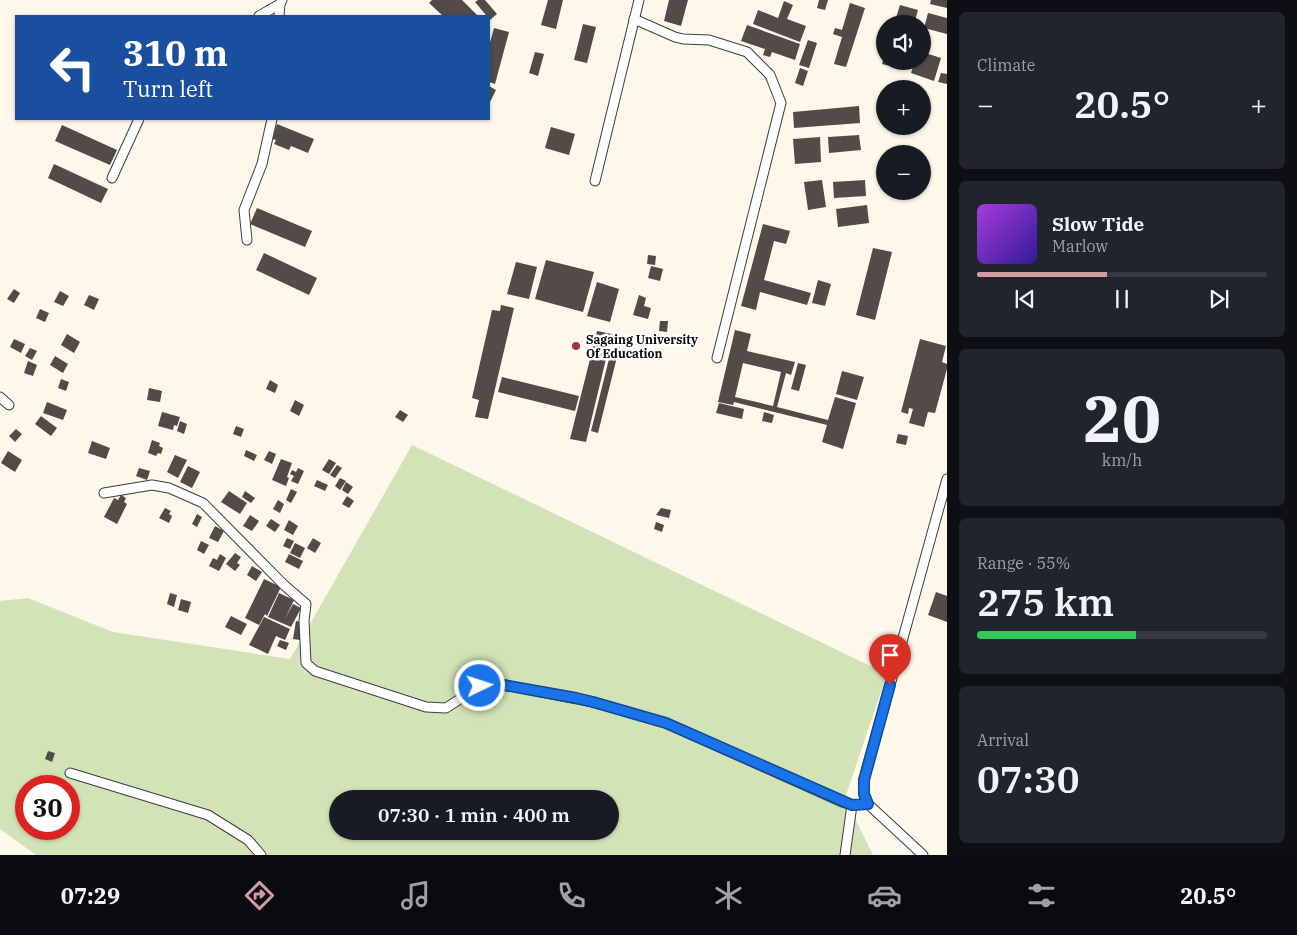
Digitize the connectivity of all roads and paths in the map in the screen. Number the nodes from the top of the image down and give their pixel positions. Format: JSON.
{"nodes":[{"id":1,"x":639,"y":0,"type":"edge"},
{"id":2,"x":281,"y":2,"type":"edge"},
{"id":3,"x":261,"y":15,"type":"edge"},
{"id":4,"x":279,"y":15,"type":"edge"},
{"id":5,"x":634,"y":20,"type":"junction"},
{"id":6,"x":140,"y":120,"type":"edge"},
{"id":7,"x":272,"y":120,"type":"edge"},
{"id":8,"x":112,"y":178,"type":"dead end"},
{"id":9,"x":595,"y":181,"type":"dead end"},
{"id":10,"x":247,"y":240,"type":"dead end"},
{"id":11,"x":717,"y":358,"type":"dead end"},
{"id":12,"x":0,"y":397,"type":"edge"},
{"id":13,"x":8,"y":405,"type":"dead end"},
{"id":14,"x":947,"y":478,"type":"edge"},
{"id":15,"x":104,"y":493,"type":"dead end"},
{"id":16,"x":70,"y":773,"type":"dead end"},
{"id":17,"x":868,"y":804,"type":"junction"},
{"id":18,"x":852,"y":805,"type":"junction"},
{"id":19,"x":261,"y":855,"type":"edge"},
{"id":20,"x":845,"y":855,"type":"edge"},
{"id":21,"x":923,"y":855,"type":"edge"}],
"edges":[{"from":1,"to":5,"type":"street"},
{"from":2,"to":3,"type":"street"},
{"from":2,"to":4,"type":"street"},
{"from":5,"to":9,"type":"street"},
{"from":5,"to":11,"type":"street"},
{"from":6,"to":8,"type":"street"},
{"from":7,"to":10,"type":"street"},
{"from":12,"to":13,"type":"street"},
{"from":14,"to":17,"type":"street"},
{"from":15,"to":18,"type":"street"},
{"from":16,"to":19,"type":"street"},
{"from":17,"to":18,"type":"street"},
{"from":17,"to":21,"type":"street"},
{"from":18,"to":20,"type":"street"}]}
